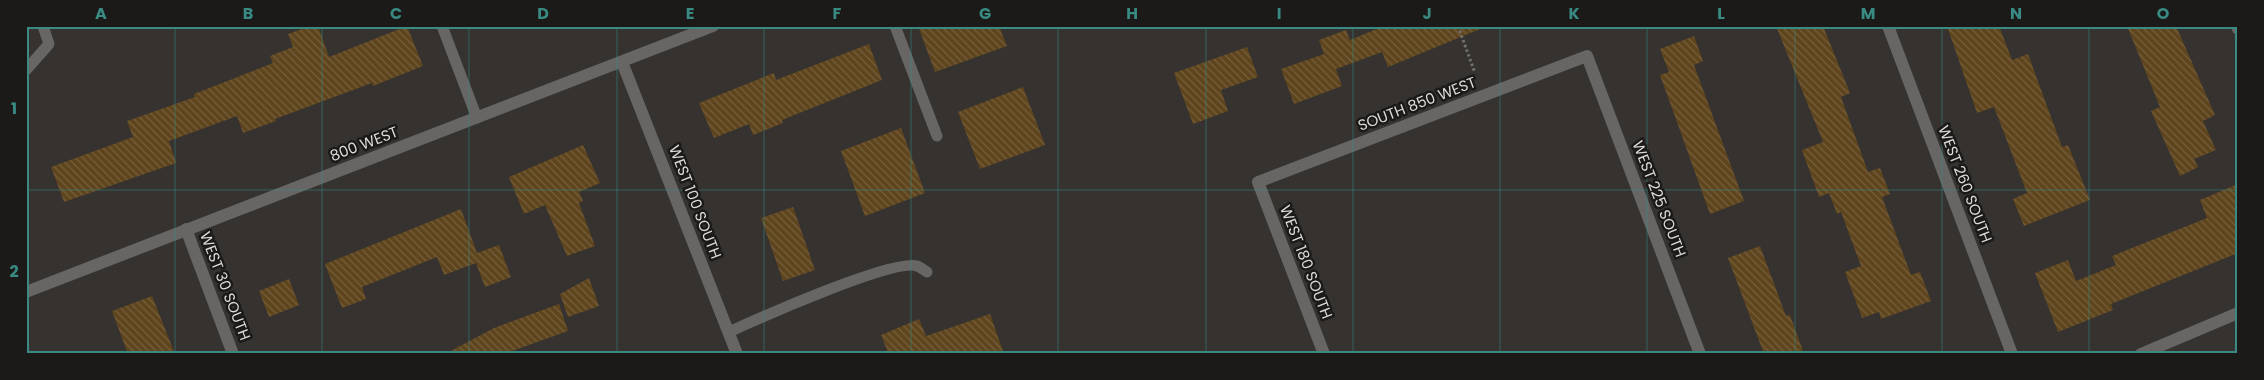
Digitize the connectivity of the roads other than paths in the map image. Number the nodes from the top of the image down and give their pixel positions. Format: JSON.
{"nodes":[{"id":1,"x":43,"y":26,"type":"edge"},
{"id":2,"x":442,"y":26,"type":"edge"},
{"id":3,"x":713,"y":26,"type":"edge"},
{"id":4,"x":895,"y":26,"type":"edge"},
{"id":5,"x":1888,"y":26,"type":"edge"},
{"id":6,"x":1587,"y":56,"type":"joint"},
{"id":7,"x":622,"y":62,"type":"junction"},
{"id":8,"x":26,"y":70,"type":"edge"},
{"id":9,"x":477,"y":118,"type":"junction"},
{"id":10,"x":938,"y":136,"type":"dead end"},
{"id":11,"x":1258,"y":182,"type":"joint"},
{"id":12,"x":186,"y":230,"type":"junction"},
{"id":13,"x":926,"y":272,"type":"dead end"},
{"id":14,"x":26,"y":292,"type":"edge"},
{"id":15,"x":2238,"y":313,"type":"edge"},
{"id":16,"x":729,"y":332,"type":"junction"},
{"id":17,"x":233,"y":354,"type":"edge"},
{"id":18,"x":737,"y":354,"type":"edge"},
{"id":19,"x":1324,"y":354,"type":"edge"},
{"id":20,"x":1700,"y":354,"type":"edge"},
{"id":21,"x":2012,"y":354,"type":"edge"},
{"id":22,"x":2141,"y":354,"type":"edge"}],
"edges":[{"from":1,"to":8,"type":"lane"},
{"from":2,"to":9,"type":"lane"},
{"from":3,"to":7,"type":"street","name":"800 WEST"},
{"from":4,"to":10,"type":"lane"},
{"from":5,"to":21,"type":"street","name":"WEST 260 SOUTH"},
{"from":6,"to":11,"type":"street","name":"SOUTH 850 WEST"},
{"from":6,"to":20,"type":"street","name":"WEST 225 SOUTH"},
{"from":7,"to":9,"type":"street","name":"800 WEST"},
{"from":7,"to":16,"type":"street","name":"WEST 100 SOUTH"},
{"from":9,"to":12,"type":"street","name":"800 WEST"},
{"from":11,"to":19,"type":"street","name":"WEST 180 SOUTH"},
{"from":12,"to":14,"type":"street","name":"800 WEST"},
{"from":12,"to":17,"type":"street","name":"WEST 30 SOUTH"},
{"from":13,"to":16,"type":"lane"},
{"from":15,"to":22,"type":"street"},
{"from":16,"to":18,"type":"street","name":"WEST 100 SOUTH"}]}
